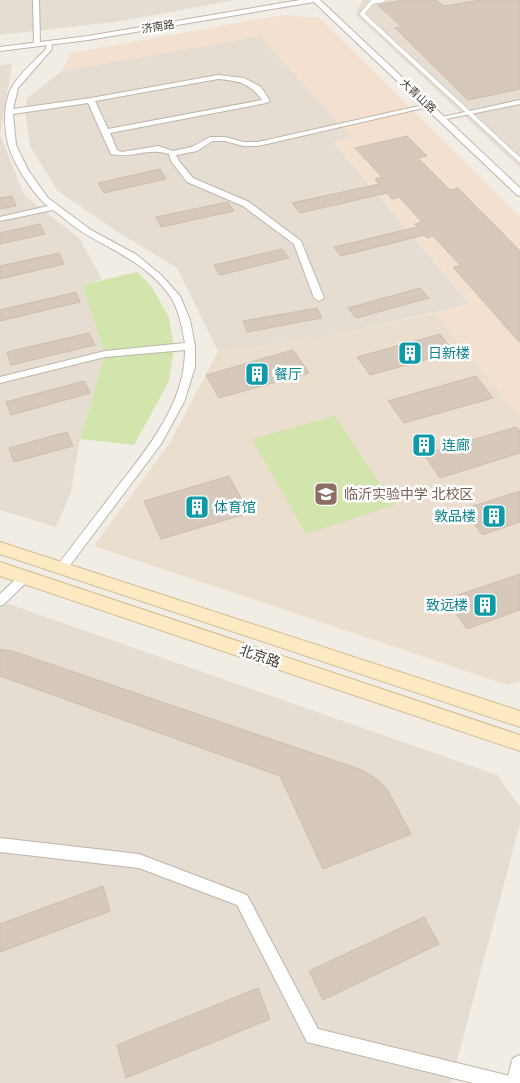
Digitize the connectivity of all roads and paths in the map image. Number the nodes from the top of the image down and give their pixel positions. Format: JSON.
{"nodes":[{"id":1,"x":36,"y":0,"type":"edge"},
{"id":2,"x":316,"y":0,"type":"edge"},
{"id":3,"x":383,"y":0,"type":"edge"},
{"id":4,"x":49,"y":43,"type":"junction"},
{"id":5,"x":37,"y":44,"type":"junction"},
{"id":6,"x":0,"y":49,"type":"edge"},
{"id":7,"x":91,"y":100,"type":"junction"},
{"id":8,"x":520,"y":102,"type":"edge"},
{"id":9,"x":428,"y":106,"type":"junction"},
{"id":10,"x":9,"y":112,"type":"junction"},
{"id":11,"x":469,"y":112,"type":"junction"},
{"id":12,"x":441,"y":118,"type":"junction"},
{"id":13,"x":105,"y":132,"type":"junction"},
{"id":14,"x":172,"y":153,"type":"junction"},
{"id":15,"x":520,"y":160,"type":"edge"},
{"id":16,"x":520,"y":193,"type":"edge"},
{"id":17,"x":54,"y":207,"type":"junction"},
{"id":18,"x":0,"y":219,"type":"edge"},
{"id":19,"x":319,"y":298,"type":"dead end"},
{"id":20,"x":190,"y":346,"type":"junction"},
{"id":21,"x":0,"y":380,"type":"edge"},
{"id":22,"x":0,"y":548,"type":"edge"},
{"id":23,"x":0,"y":569,"type":"edge"},
{"id":24,"x":61,"y":569,"type":"junction"},
{"id":25,"x":25,"y":578,"type":"junction"},
{"id":26,"x":0,"y":601,"type":"edge"},
{"id":27,"x":520,"y":720,"type":"edge"},
{"id":28,"x":520,"y":743,"type":"edge"},
{"id":29,"x":0,"y":845,"type":"edge"},
{"id":30,"x":520,"y":1065,"type":"edge"},
{"id":31,"x":506,"y":1083,"type":"edge"},
{"id":32,"x":516,"y":1083,"type":"edge"}],
"edges":[{"from":1,"to":5,"type":"street"},
{"from":2,"to":4,"type":"street","name":"济南路"},
{"from":2,"to":9,"type":"street","name":"大青山路"},
{"from":3,"to":11,"type":"lane"},
{"from":4,"to":5,"type":"street","name":"济南路"},
{"from":4,"to":10,"type":"street"},
{"from":5,"to":6,"type":"street","name":"济南路"},
{"from":7,"to":10,"type":"street"},
{"from":7,"to":13,"type":"street"},
{"from":7,"to":13,"type":"street"},
{"from":8,"to":11,"type":"street"},
{"from":9,"to":12,"type":"street","name":"大青山路"},
{"from":9,"to":14,"type":"street"},
{"from":10,"to":17,"type":"street"},
{"from":11,"to":12,"type":"street"},
{"from":11,"to":15,"type":"lane"},
{"from":12,"to":16,"type":"street","name":"大青山路"},
{"from":13,"to":14,"type":"street"},
{"from":14,"to":19,"type":"street"},
{"from":17,"to":18,"type":"street"},
{"from":17,"to":20,"type":"street"},
{"from":20,"to":21,"type":"street"},
{"from":20,"to":24,"type":"street"},
{"from":22,"to":24,"type":"main road","name":"北京路"},
{"from":23,"to":25,"type":"main road","name":"北京路"},
{"from":24,"to":27,"type":"main road","name":"北京路"},
{"from":25,"to":26,"type":"street"},
{"from":25,"to":28,"type":"main road","name":"北京路"},
{"from":29,"to":31,"type":"street"},
{"from":30,"to":32,"type":"street"}]}
